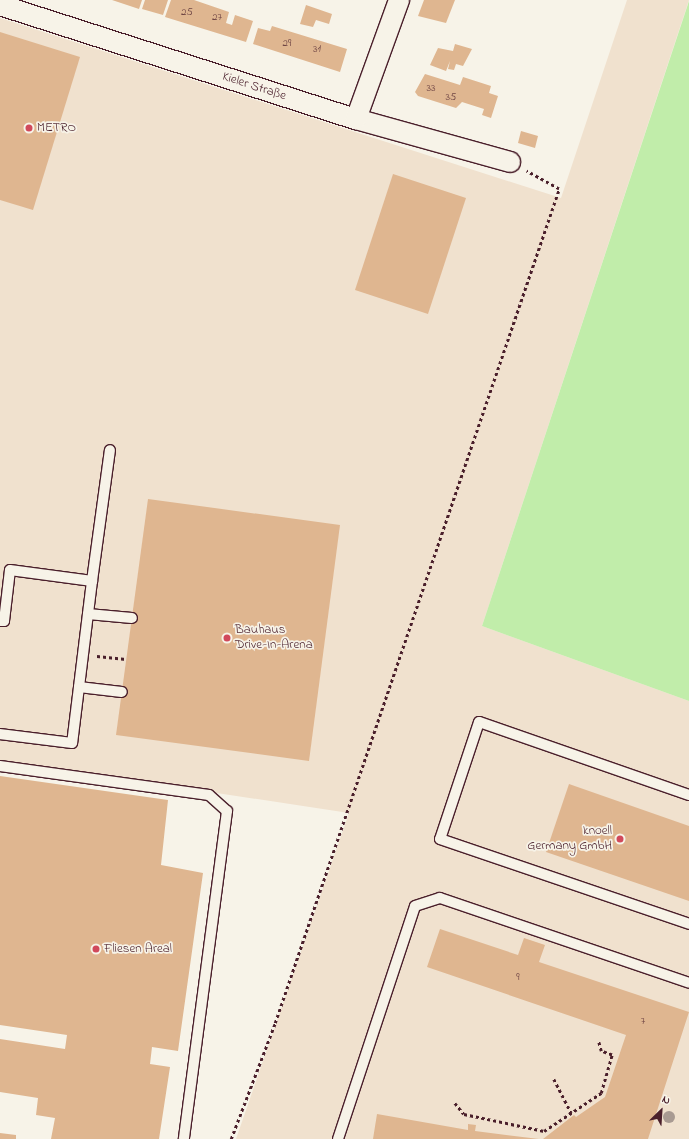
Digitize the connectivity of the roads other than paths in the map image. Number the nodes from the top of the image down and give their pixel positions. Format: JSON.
{"nodes":[{"id":1,"x":399,"y":0,"type":"edge"},
{"id":2,"x":0,"y":5,"type":"edge"},
{"id":3,"x":26,"y":6,"type":"edge"},
{"id":4,"x":356,"y":119,"type":"junction"},
{"id":5,"x":510,"y":162,"type":"road end"},
{"id":6,"x":110,"y":450,"type":"dead end"},
{"id":7,"x":92,"y":581,"type":"junction"},
{"id":8,"x":88,"y":614,"type":"junction"},
{"id":9,"x":132,"y":618,"type":"dead end"},
{"id":10,"x":0,"y":621,"type":"edge"},
{"id":11,"x":79,"y":687,"type":"junction"},
{"id":12,"x":122,"y":692,"type":"dead end"},
{"id":13,"x":0,"y":734,"type":"edge"},
{"id":14,"x":0,"y":766,"type":"edge"},
{"id":15,"x":689,"y":795,"type":"edge"},
{"id":16,"x":689,"y":924,"type":"edge"},
{"id":17,"x":689,"y":983,"type":"edge"},
{"id":18,"x":184,"y":1139,"type":"edge"},
{"id":19,"x":338,"y":1139,"type":"edge"}],
"edges":[{"from":1,"to":4,"type":"street"},
{"from":2,"to":3,"type":"street","name":"Kieler Straße"},
{"from":3,"to":4,"type":"street","name":"Kieler Straße"},
{"from":4,"to":5,"type":"street","name":"Kieler Straße"},
{"from":6,"to":7,"type":"lane"},
{"from":7,"to":8,"type":"lane"},
{"from":7,"to":10,"type":"lane"},
{"from":8,"to":9,"type":"lane"},
{"from":8,"to":11,"type":"lane"},
{"from":11,"to":12,"type":"lane"},
{"from":11,"to":13,"type":"lane"},
{"from":14,"to":18,"type":"lane"},
{"from":15,"to":16,"type":"lane"},
{"from":17,"to":19,"type":"lane"}]}
